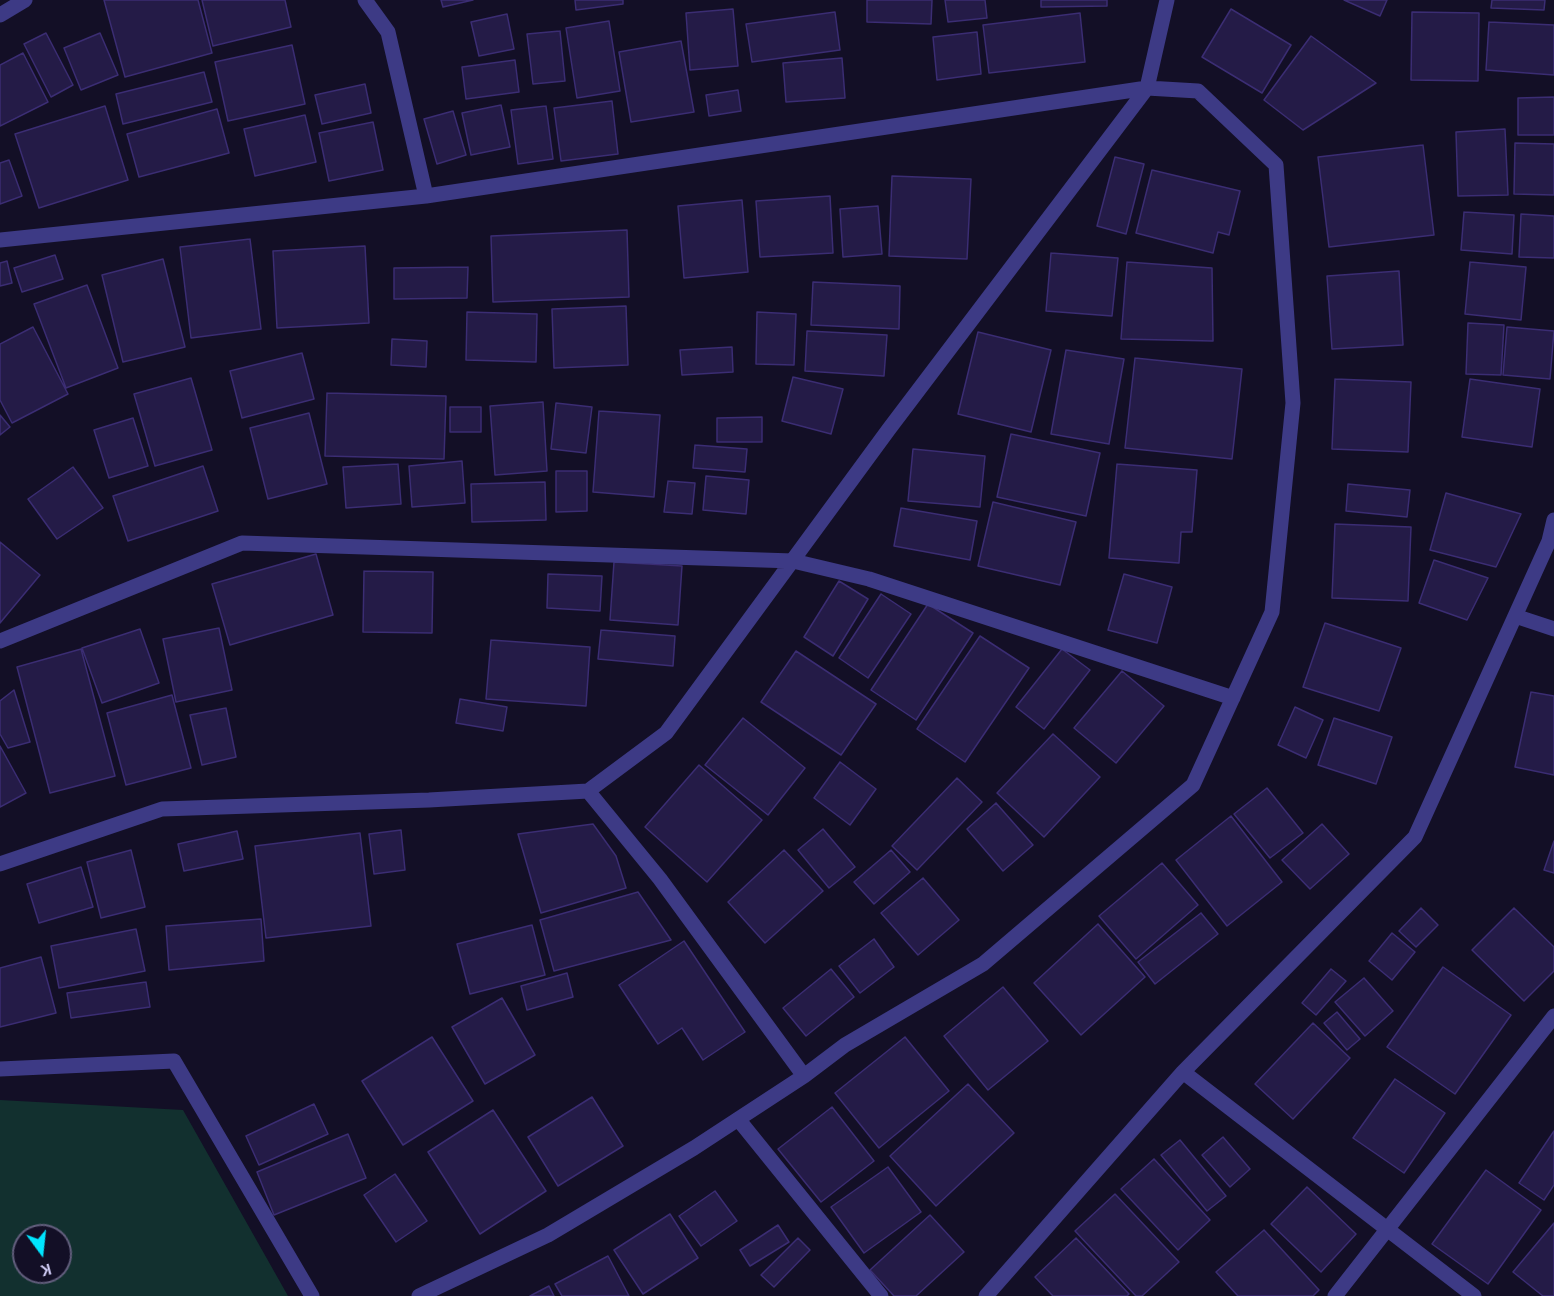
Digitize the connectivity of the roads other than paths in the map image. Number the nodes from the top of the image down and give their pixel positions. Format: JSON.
{"nodes":[{"id":1,"x":25,"y":0,"type":"edge"},
{"id":2,"x":365,"y":0,"type":"edge"},
{"id":3,"x":1167,"y":0,"type":"edge"},
{"id":4,"x":0,"y":15,"type":"edge"},
{"id":5,"x":1147,"y":88,"type":"junction"},
{"id":6,"x":426,"y":196,"type":"junction"},
{"id":7,"x":0,"y":240,"type":"edge"},
{"id":8,"x":1554,"y":520,"type":"edge"},
{"id":9,"x":793,"y":561,"type":"junction"},
{"id":10,"x":1515,"y":616,"type":"junction"},
{"id":11,"x":1554,"y":629,"type":"edge"},
{"id":12,"x":0,"y":641,"type":"edge"},
{"id":13,"x":1233,"y":698,"type":"junction"},
{"id":14,"x":588,"y":791,"type":"junction"},
{"id":15,"x":0,"y":864,"type":"edge"},
{"id":16,"x":1554,"y":1016,"type":"edge"},
{"id":17,"x":0,"y":1069,"type":"edge"},
{"id":18,"x":1183,"y":1072,"type":"junction"},
{"id":19,"x":804,"y":1076,"type":"junction"},
{"id":20,"x":738,"y":1119,"type":"junction"},
{"id":21,"x":1387,"y":1229,"type":"junction"},
{"id":22,"x":312,"y":1296,"type":"edge"},
{"id":23,"x":419,"y":1296,"type":"edge"},
{"id":24,"x":881,"y":1296,"type":"edge"},
{"id":25,"x":987,"y":1296,"type":"edge"},
{"id":26,"x":1335,"y":1296,"type":"edge"},
{"id":27,"x":1474,"y":1296,"type":"edge"}],
"edges":[{"from":1,"to":4,"type":"street"},
{"from":2,"to":6,"type":"street"},
{"from":3,"to":5,"type":"street"},
{"from":5,"to":6,"type":"street"},
{"from":5,"to":9,"type":"street"},
{"from":5,"to":13,"type":"street"},
{"from":6,"to":7,"type":"street"},
{"from":8,"to":10,"type":"street"},
{"from":9,"to":12,"type":"street"},
{"from":9,"to":13,"type":"street"},
{"from":9,"to":14,"type":"street"},
{"from":10,"to":11,"type":"street"},
{"from":10,"to":18,"type":"street"},
{"from":13,"to":19,"type":"street"},
{"from":14,"to":15,"type":"street"},
{"from":14,"to":19,"type":"street"},
{"from":16,"to":21,"type":"street"},
{"from":17,"to":22,"type":"street"},
{"from":18,"to":21,"type":"street"},
{"from":18,"to":25,"type":"street"},
{"from":19,"to":20,"type":"street"},
{"from":20,"to":23,"type":"street"},
{"from":20,"to":24,"type":"street"},
{"from":21,"to":26,"type":"street"},
{"from":21,"to":27,"type":"street"}]}
